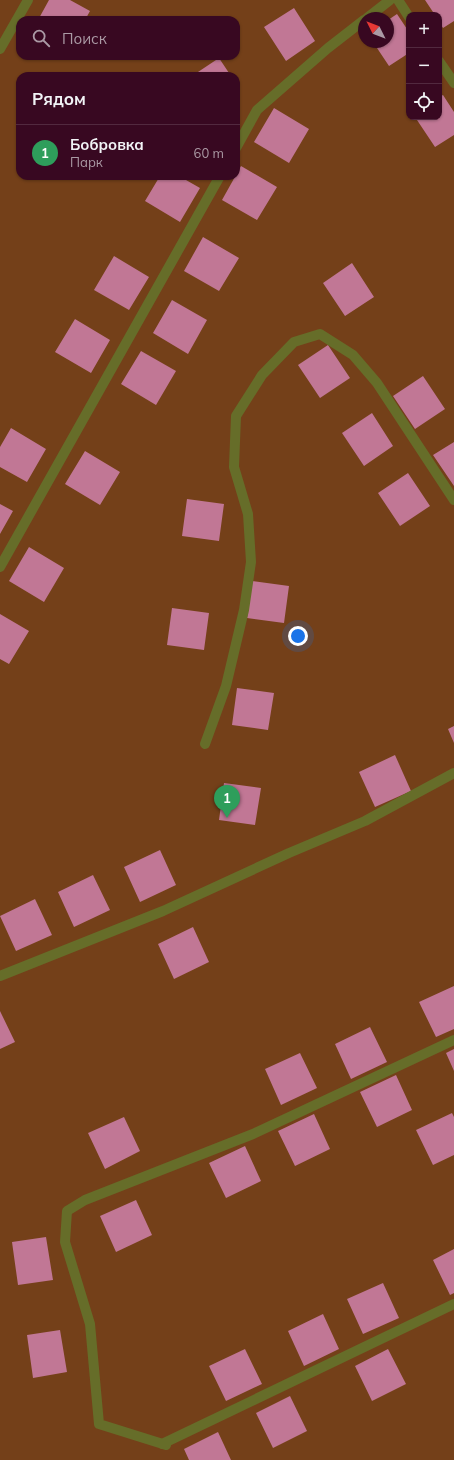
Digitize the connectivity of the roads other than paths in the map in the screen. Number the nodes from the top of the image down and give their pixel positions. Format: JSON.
{"nodes":[{"id":1,"x":28,"y":0,"type":"edge"},
{"id":2,"x":390,"y":0,"type":"edge"},
{"id":3,"x":398,"y":0,"type":"edge"},
{"id":4,"x":375,"y":12,"type":"edge"},
{"id":5,"x":406,"y":12,"type":"edge"},
{"id":6,"x":19,"y":16,"type":"edge"},
{"id":7,"x":16,"y":21,"type":"edge"},
{"id":8,"x":358,"y":25,"type":"edge"},
{"id":9,"x":0,"y":49,"type":"edge"},
{"id":10,"x":442,"y":65,"type":"edge"},
{"id":11,"x":454,"y":83,"type":"edge"},
{"id":12,"x":240,"y":141,"type":"edge"},
{"id":13,"x":218,"y":180,"type":"edge"},
{"id":14,"x":454,"y":500,"type":"edge"},
{"id":15,"x":0,"y":567,"type":"edge"},
{"id":16,"x":205,"y":744,"type":"dead end"},
{"id":17,"x":454,"y":773,"type":"edge"},
{"id":18,"x":0,"y":976,"type":"edge"},
{"id":19,"x":454,"y":1040,"type":"edge"},
{"id":20,"x":454,"y":1304,"type":"edge"}],
"edges":[{"from":1,"to":6,"type":"street"},
{"from":2,"to":4,"type":"street"},
{"from":3,"to":5,"type":"street"},
{"from":7,"to":9,"type":"street"},
{"from":8,"to":12,"type":"street"},
{"from":10,"to":11,"type":"street"},
{"from":13,"to":15,"type":"street"},
{"from":14,"to":16,"type":"street"},
{"from":17,"to":18,"type":"street"},
{"from":19,"to":20,"type":"street"}]}
